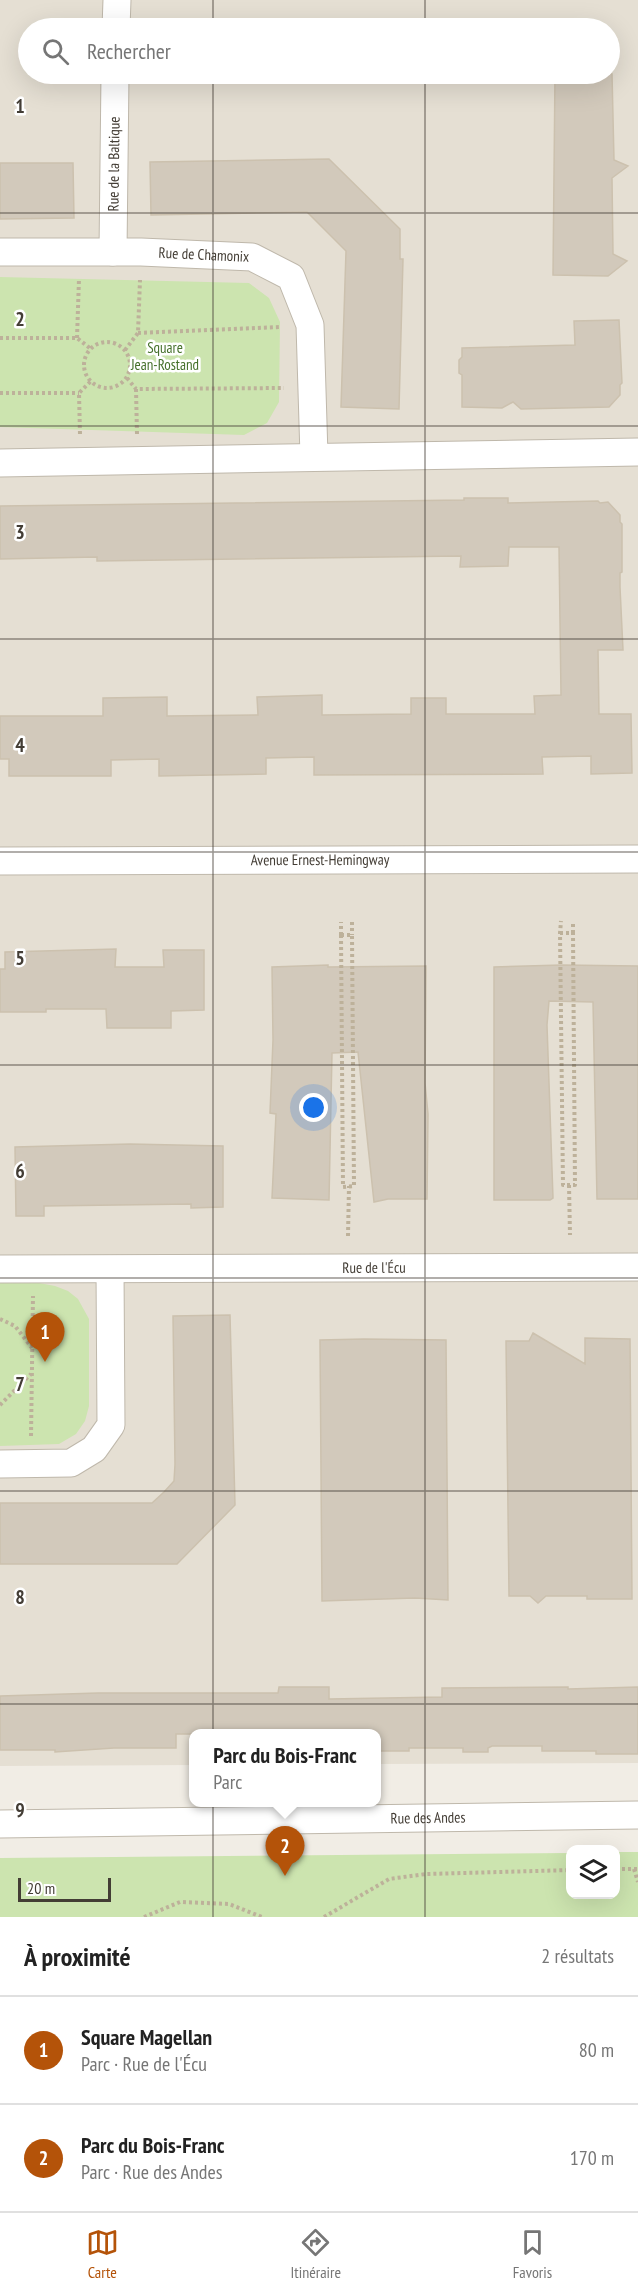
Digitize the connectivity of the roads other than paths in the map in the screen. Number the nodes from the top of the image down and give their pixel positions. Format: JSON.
{"nodes":[{"id":1,"x":117,"y":0,"type":"edge"},
{"id":2,"x":116,"y":18,"type":"edge"},
{"id":3,"x":116,"y":84,"type":"edge"},
{"id":4,"x":0,"y":252,"type":"edge"},
{"id":5,"x":112,"y":252,"type":"junction"},
{"id":6,"x":638,"y":452,"type":"edge"},
{"id":7,"x":314,"y":456,"type":"junction"},
{"id":8,"x":0,"y":463,"type":"edge"},
{"id":9,"x":638,"y":859,"type":"edge"},
{"id":10,"x":0,"y":861,"type":"edge"},
{"id":11,"x":638,"y":1268,"type":"edge"},
{"id":12,"x":0,"y":1269,"type":"edge"},
{"id":13,"x":110,"y":1270,"type":"junction"},
{"id":14,"x":0,"y":1464,"type":"edge"},
{"id":15,"x":638,"y":1815,"type":"edge"},
{"id":16,"x":0,"y":1824,"type":"edge"}],
"edges":[{"from":1,"to":2,"type":"street"},
{"from":3,"to":5,"type":"street","name":"Rue de la Baltique"},
{"from":4,"to":5,"type":"street","name":"Rue de Chamonix"},
{"from":5,"to":7,"type":"street","name":"Rue de Chamonix"},
{"from":6,"to":7,"type":"street"},
{"from":7,"to":8,"type":"street"},
{"from":9,"to":10,"type":"street","name":"Avenue Ernest-Hemingway"},
{"from":11,"to":13,"type":"street","name":"Rue de l'Écu"},
{"from":12,"to":13,"type":"street","name":"Rue de l'Écu"},
{"from":13,"to":14,"type":"street"},
{"from":15,"to":16,"type":"street","name":"Rue des Andes"}]}
